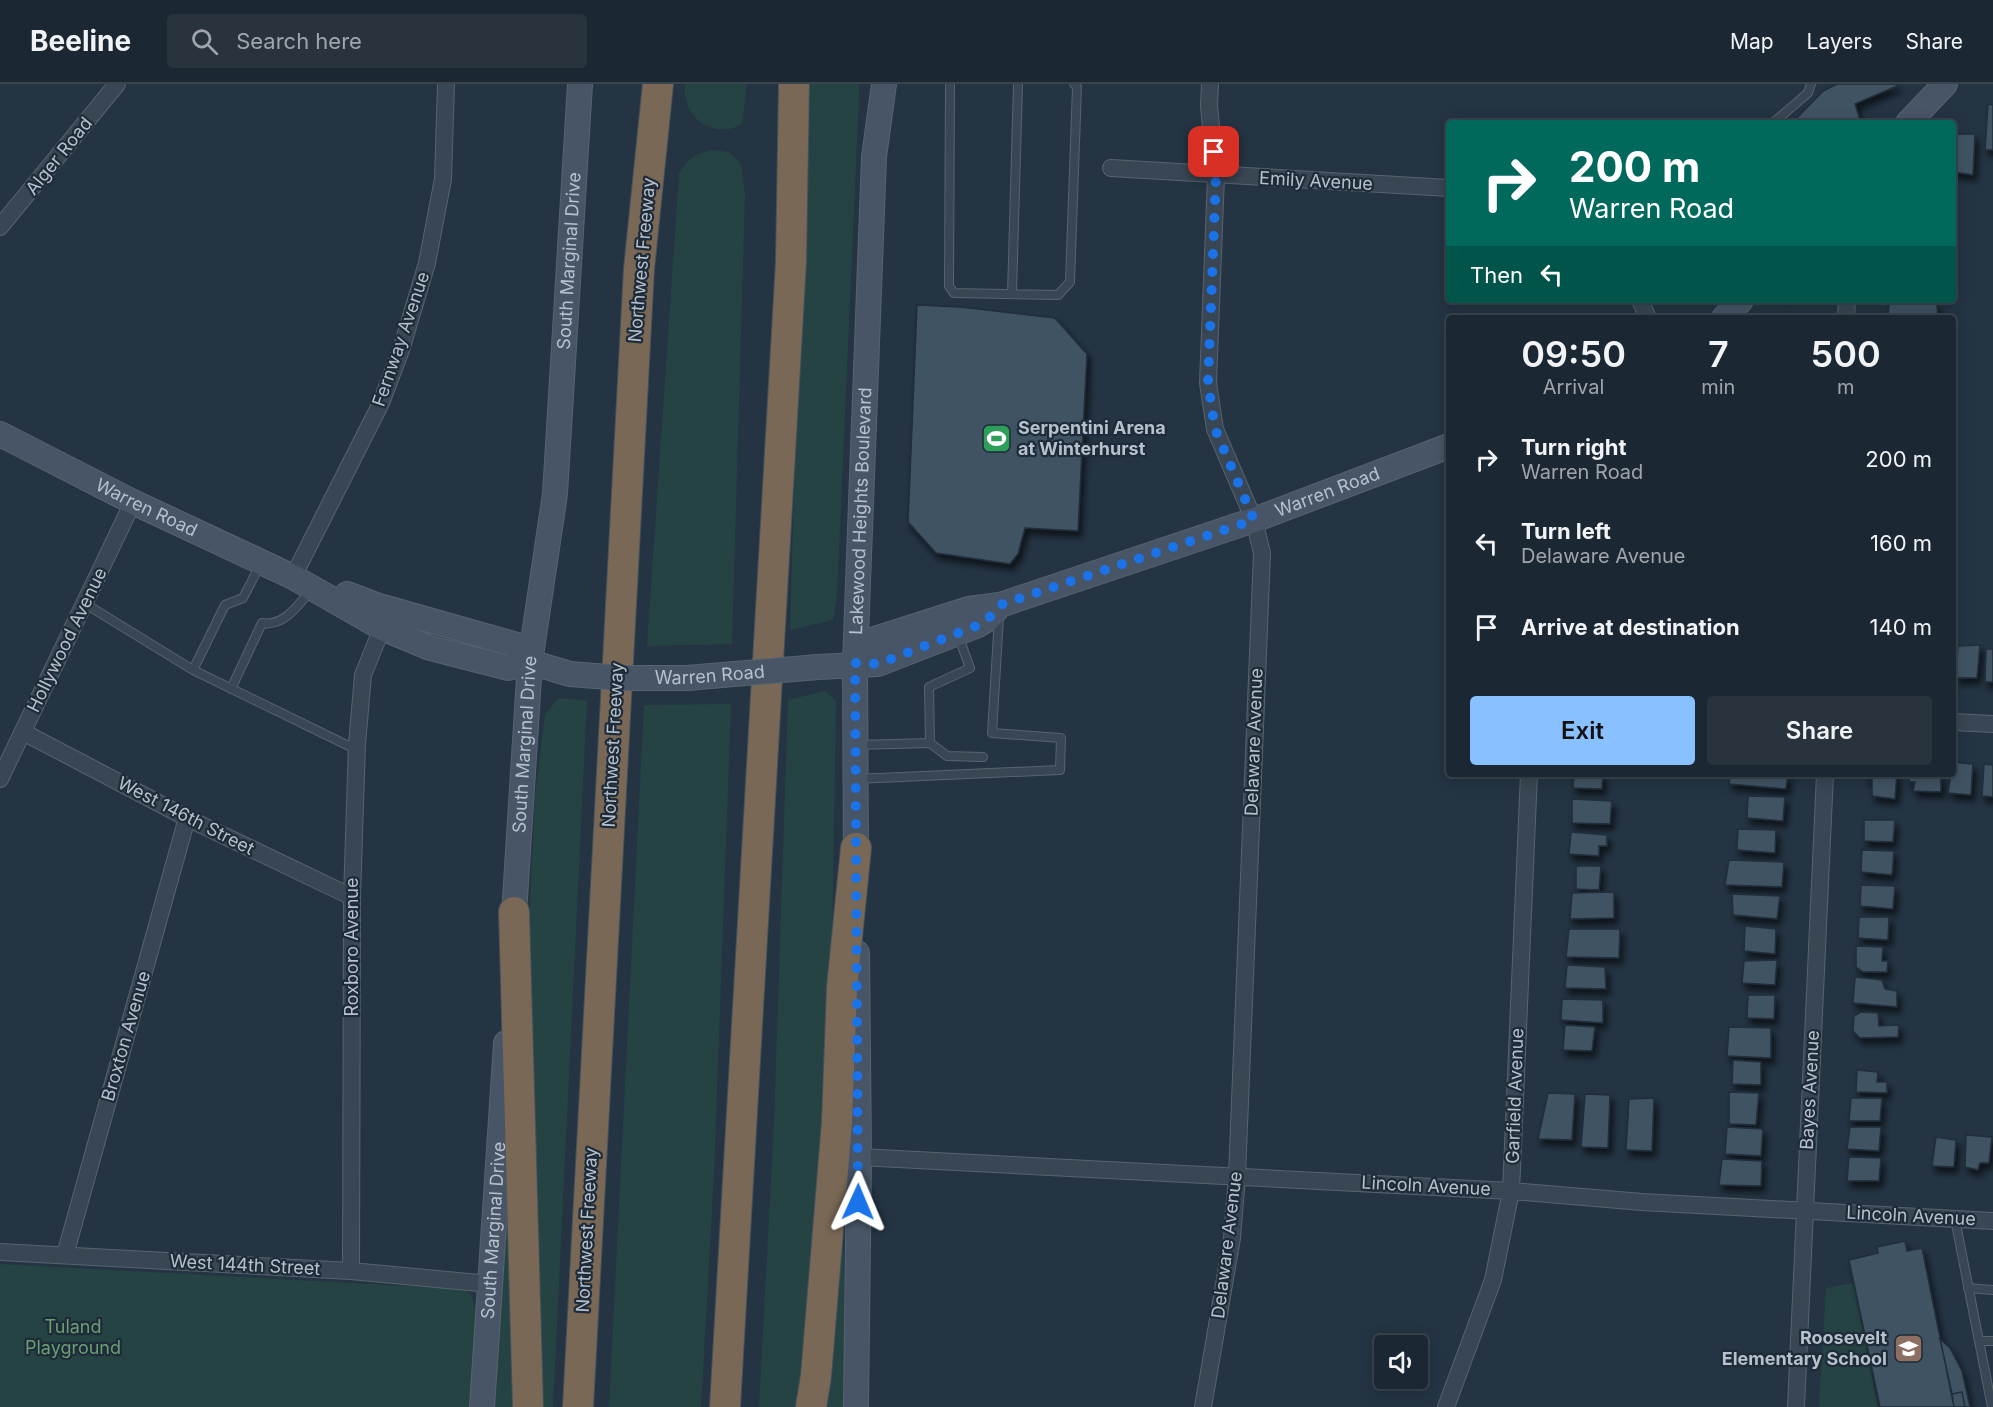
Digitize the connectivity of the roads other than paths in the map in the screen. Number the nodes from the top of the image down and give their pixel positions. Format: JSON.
{"nodes":[{"id":1,"x":117,"y":84,"type":"edge"},
{"id":2,"x":446,"y":84,"type":"edge"},
{"id":3,"x":579,"y":84,"type":"edge"},
{"id":4,"x":658,"y":84,"type":"edge"},
{"id":5,"x":794,"y":84,"type":"edge"},
{"id":6,"x":873,"y":84,"type":"edge"},
{"id":7,"x":884,"y":84,"type":"edge"},
{"id":8,"x":951,"y":84,"type":"edge"},
{"id":9,"x":1018,"y":84,"type":"edge"},
{"id":10,"x":1074,"y":84,"type":"edge"},
{"id":11,"x":1210,"y":84,"type":"edge"},
{"id":12,"x":1811,"y":84,"type":"edge"},
{"id":13,"x":1946,"y":84,"type":"edge"},
{"id":14,"x":1776,"y":120,"type":"edge"},
{"id":15,"x":1911,"y":120,"type":"edge"},
{"id":16,"x":874,"y":157,"type":"junction"},
{"id":17,"x":1111,"y":168,"type":"dead end"},
{"id":18,"x":1216,"y":176,"type":"junction"},
{"id":19,"x":1446,"y":188,"type":"edge"},
{"id":20,"x":0,"y":227,"type":"edge"},
{"id":21,"x":1012,"y":294,"type":"junction"},
{"id":22,"x":1738,"y":303,"type":"edge"},
{"id":23,"x":1727,"y":315,"type":"edge"},
{"id":24,"x":0,"y":434,"type":"edge"},
{"id":25,"x":1446,"y":447,"type":"edge"},
{"id":26,"x":133,"y":502,"type":"junction"},
{"id":27,"x":1254,"y":520,"type":"junction"},
{"id":28,"x":262,"y":562,"type":"junction"},
{"id":29,"x":303,"y":582,"type":"junction"},
{"id":30,"x":84,"y":603,"type":"junction"},
{"id":31,"x":1000,"y":605,"type":"junction"},
{"id":32,"x":382,"y":628,"type":"junction"},
{"id":33,"x":958,"y":633,"type":"junction"},
{"id":34,"x":530,"y":662,"type":"junction"},
{"id":35,"x":855,"y":663,"type":"junction"},
{"id":36,"x":193,"y":670,"type":"junction"},
{"id":37,"x":231,"y":688,"type":"junction"},
{"id":38,"x":1956,"y":722,"type":"edge"},
{"id":39,"x":1993,"y":724,"type":"edge"},
{"id":40,"x":23,"y":732,"type":"junction"},
{"id":41,"x":930,"y":743,"type":"junction"},
{"id":42,"x":855,"y":745,"type":"junction"},
{"id":43,"x":357,"y":750,"type":"junction"},
{"id":44,"x":983,"y":757,"type":"dead end"},
{"id":45,"x":1529,"y":777,"type":"edge"},
{"id":46,"x":1825,"y":777,"type":"edge"},
{"id":47,"x":0,"y":778,"type":"edge"},
{"id":48,"x":856,"y":779,"type":"junction"},
{"id":49,"x":187,"y":818,"type":"junction"},
{"id":50,"x":856,"y":848,"type":"junction"},
{"id":51,"x":352,"y":897,"type":"junction"},
{"id":52,"x":514,"y":912,"type":"junction"},
{"id":53,"x":859,"y":1156,"type":"junction"},
{"id":54,"x":1237,"y":1176,"type":"junction"},
{"id":55,"x":1511,"y":1191,"type":"junction"},
{"id":56,"x":1805,"y":1210,"type":"junction"},
{"id":57,"x":1955,"y":1219,"type":"junction"},
{"id":58,"x":1993,"y":1221,"type":"edge"},
{"id":59,"x":0,"y":1252,"type":"edge"},
{"id":60,"x":65,"y":1255,"type":"junction"},
{"id":61,"x":351,"y":1271,"type":"junction"},
{"id":62,"x":490,"y":1284,"type":"junction"},
{"id":63,"x":1968,"y":1288,"type":"junction"},
{"id":64,"x":1993,"y":1290,"type":"edge"},
{"id":65,"x":1979,"y":1341,"type":"junction"},
{"id":66,"x":1993,"y":1341,"type":"edge"},
{"id":67,"x":482,"y":1407,"type":"edge"},
{"id":68,"x":528,"y":1407,"type":"edge"},
{"id":69,"x":578,"y":1407,"type":"edge"},
{"id":70,"x":725,"y":1407,"type":"edge"},
{"id":71,"x":811,"y":1407,"type":"edge"},
{"id":72,"x":856,"y":1407,"type":"edge"},
{"id":73,"x":1203,"y":1407,"type":"edge"},
{"id":74,"x":1446,"y":1407,"type":"edge"},
{"id":75,"x":1796,"y":1407,"type":"edge"},
{"id":76,"x":1992,"y":1407,"type":"edge"}],
"edges":[{"from":1,"to":20,"type":"street","name":"Alger Road"},
{"from":2,"to":29,"type":"street","name":"Fernway Avenue"},
{"from":3,"to":34,"type":"main road","name":"South Marginal Drive"},
{"from":4,"to":69,"type":"highway","name":"Northwest Freeway"},
{"from":5,"to":70,"type":"highway"},
{"from":6,"to":16,"type":"main road"},
{"from":7,"to":16,"type":"main road","name":"Lakewood Heights Boulevard"},
{"from":8,"to":21,"type":"lane"},
{"from":9,"to":21,"type":"lane"},
{"from":10,"to":21,"type":"lane"},
{"from":11,"to":18,"type":"street","name":"Delaware Avenue"},
{"from":12,"to":14,"type":"lane"},
{"from":13,"to":15,"type":"main road"},
{"from":16,"to":35,"type":"main road","name":"Lakewood Heights Boulevard"},
{"from":17,"to":18,"type":"street","name":"Emily Avenue"},
{"from":18,"to":19,"type":"street","name":"Emily Avenue"},
{"from":18,"to":27,"type":"street","name":"Delaware Avenue"},
{"from":22,"to":23,"type":"main road"},
{"from":24,"to":26,"type":"main road","name":"Warren Road"},
{"from":25,"to":27,"type":"main road","name":"Warren Road"},
{"from":26,"to":28,"type":"main road","name":"Warren Road"},
{"from":26,"to":30,"type":"street","name":"Hollywood Avenue"},
{"from":27,"to":31,"type":"main road","name":"Warren Road"},
{"from":27,"to":54,"type":"street","name":"Delaware Avenue"},
{"from":28,"to":29,"type":"main road","name":"Warren Road"},
{"from":28,"to":36,"type":"lane"},
{"from":29,"to":32,"type":"main road","name":"Warren Road"},
{"from":29,"to":34,"type":"main road","name":"Warren Road"},
{"from":29,"to":37,"type":"lane"},
{"from":30,"to":36,"type":"lane"},
{"from":30,"to":40,"type":"street","name":"Hollywood Avenue"},
{"from":31,"to":33,"type":"main road","name":"Warren Road"},
{"from":31,"to":35,"type":"main road","name":"Warren Road"},
{"from":31,"to":48,"type":"lane"},
{"from":32,"to":34,"type":"main road","name":"Warren Road"},
{"from":32,"to":43,"type":"street","name":"Roxboro Avenue"},
{"from":33,"to":35,"type":"main road","name":"Warren Road"},
{"from":33,"to":41,"type":"lane"},
{"from":34,"to":35,"type":"main road","name":"Warren Road","bridge":true},
{"from":34,"to":52,"type":"main road","name":"South Marginal Drive"},
{"from":35,"to":42,"type":"main road","name":"Lakewood Heights Boulevard"},
{"from":36,"to":37,"type":"lane"},
{"from":37,"to":43,"type":"lane"},
{"from":38,"to":39,"type":"street"},
{"from":40,"to":47,"type":"street","name":"Hollywood Avenue"},
{"from":40,"to":49,"type":"street","name":"West 146th Street"},
{"from":41,"to":42,"type":"lane"},
{"from":41,"to":44,"type":"lane"},
{"from":42,"to":48,"type":"main road","name":"Lakewood Heights Boulevard"},
{"from":43,"to":51,"type":"street","name":"Roxboro Avenue"},
{"from":45,"to":55,"type":"street","name":"Garfield Avenue"},
{"from":46,"to":56,"type":"street","name":"Bayes Avenue"},
{"from":48,"to":50,"type":"main road","name":"Lakewood Heights Boulevard"},
{"from":49,"to":51,"type":"street","name":"West 146th Street"},
{"from":49,"to":60,"type":"street","name":"Broxton Avenue"},
{"from":50,"to":53,"type":"main road","name":"Lakewood Heights Boulevard"},
{"from":50,"to":71,"type":"highway"},
{"from":51,"to":61,"type":"street","name":"Roxboro Avenue"},
{"from":52,"to":62,"type":"main road","name":"South Marginal Drive"},
{"from":52,"to":68,"type":"highway"},
{"from":53,"to":54,"type":"street","name":"Lincoln Avenue"},
{"from":53,"to":72,"type":"main road","name":"Lakewood Heights Boulevard"},
{"from":54,"to":55,"type":"street","name":"Lincoln Avenue"},
{"from":54,"to":73,"type":"street","name":"Delaware Avenue"},
{"from":55,"to":56,"type":"street","name":"Lincoln Avenue"},
{"from":55,"to":74,"type":"street","name":"Garfield Avenue"},
{"from":56,"to":57,"type":"street","name":"Lincoln Avenue"},
{"from":56,"to":75,"type":"street","name":"Bayes Avenue"},
{"from":57,"to":58,"type":"street","name":"Lincoln Avenue"},
{"from":57,"to":63,"type":"lane"},
{"from":59,"to":60,"type":"street","name":"West 144th Street"},
{"from":60,"to":61,"type":"street","name":"West 144th Street"},
{"from":61,"to":62,"type":"street","name":"West 144th Street"},
{"from":62,"to":67,"type":"main road","name":"South Marginal Drive"},
{"from":63,"to":64,"type":"lane"},
{"from":63,"to":65,"type":"lane"},
{"from":65,"to":66,"type":"lane"},
{"from":65,"to":76,"type":"lane"}]}
